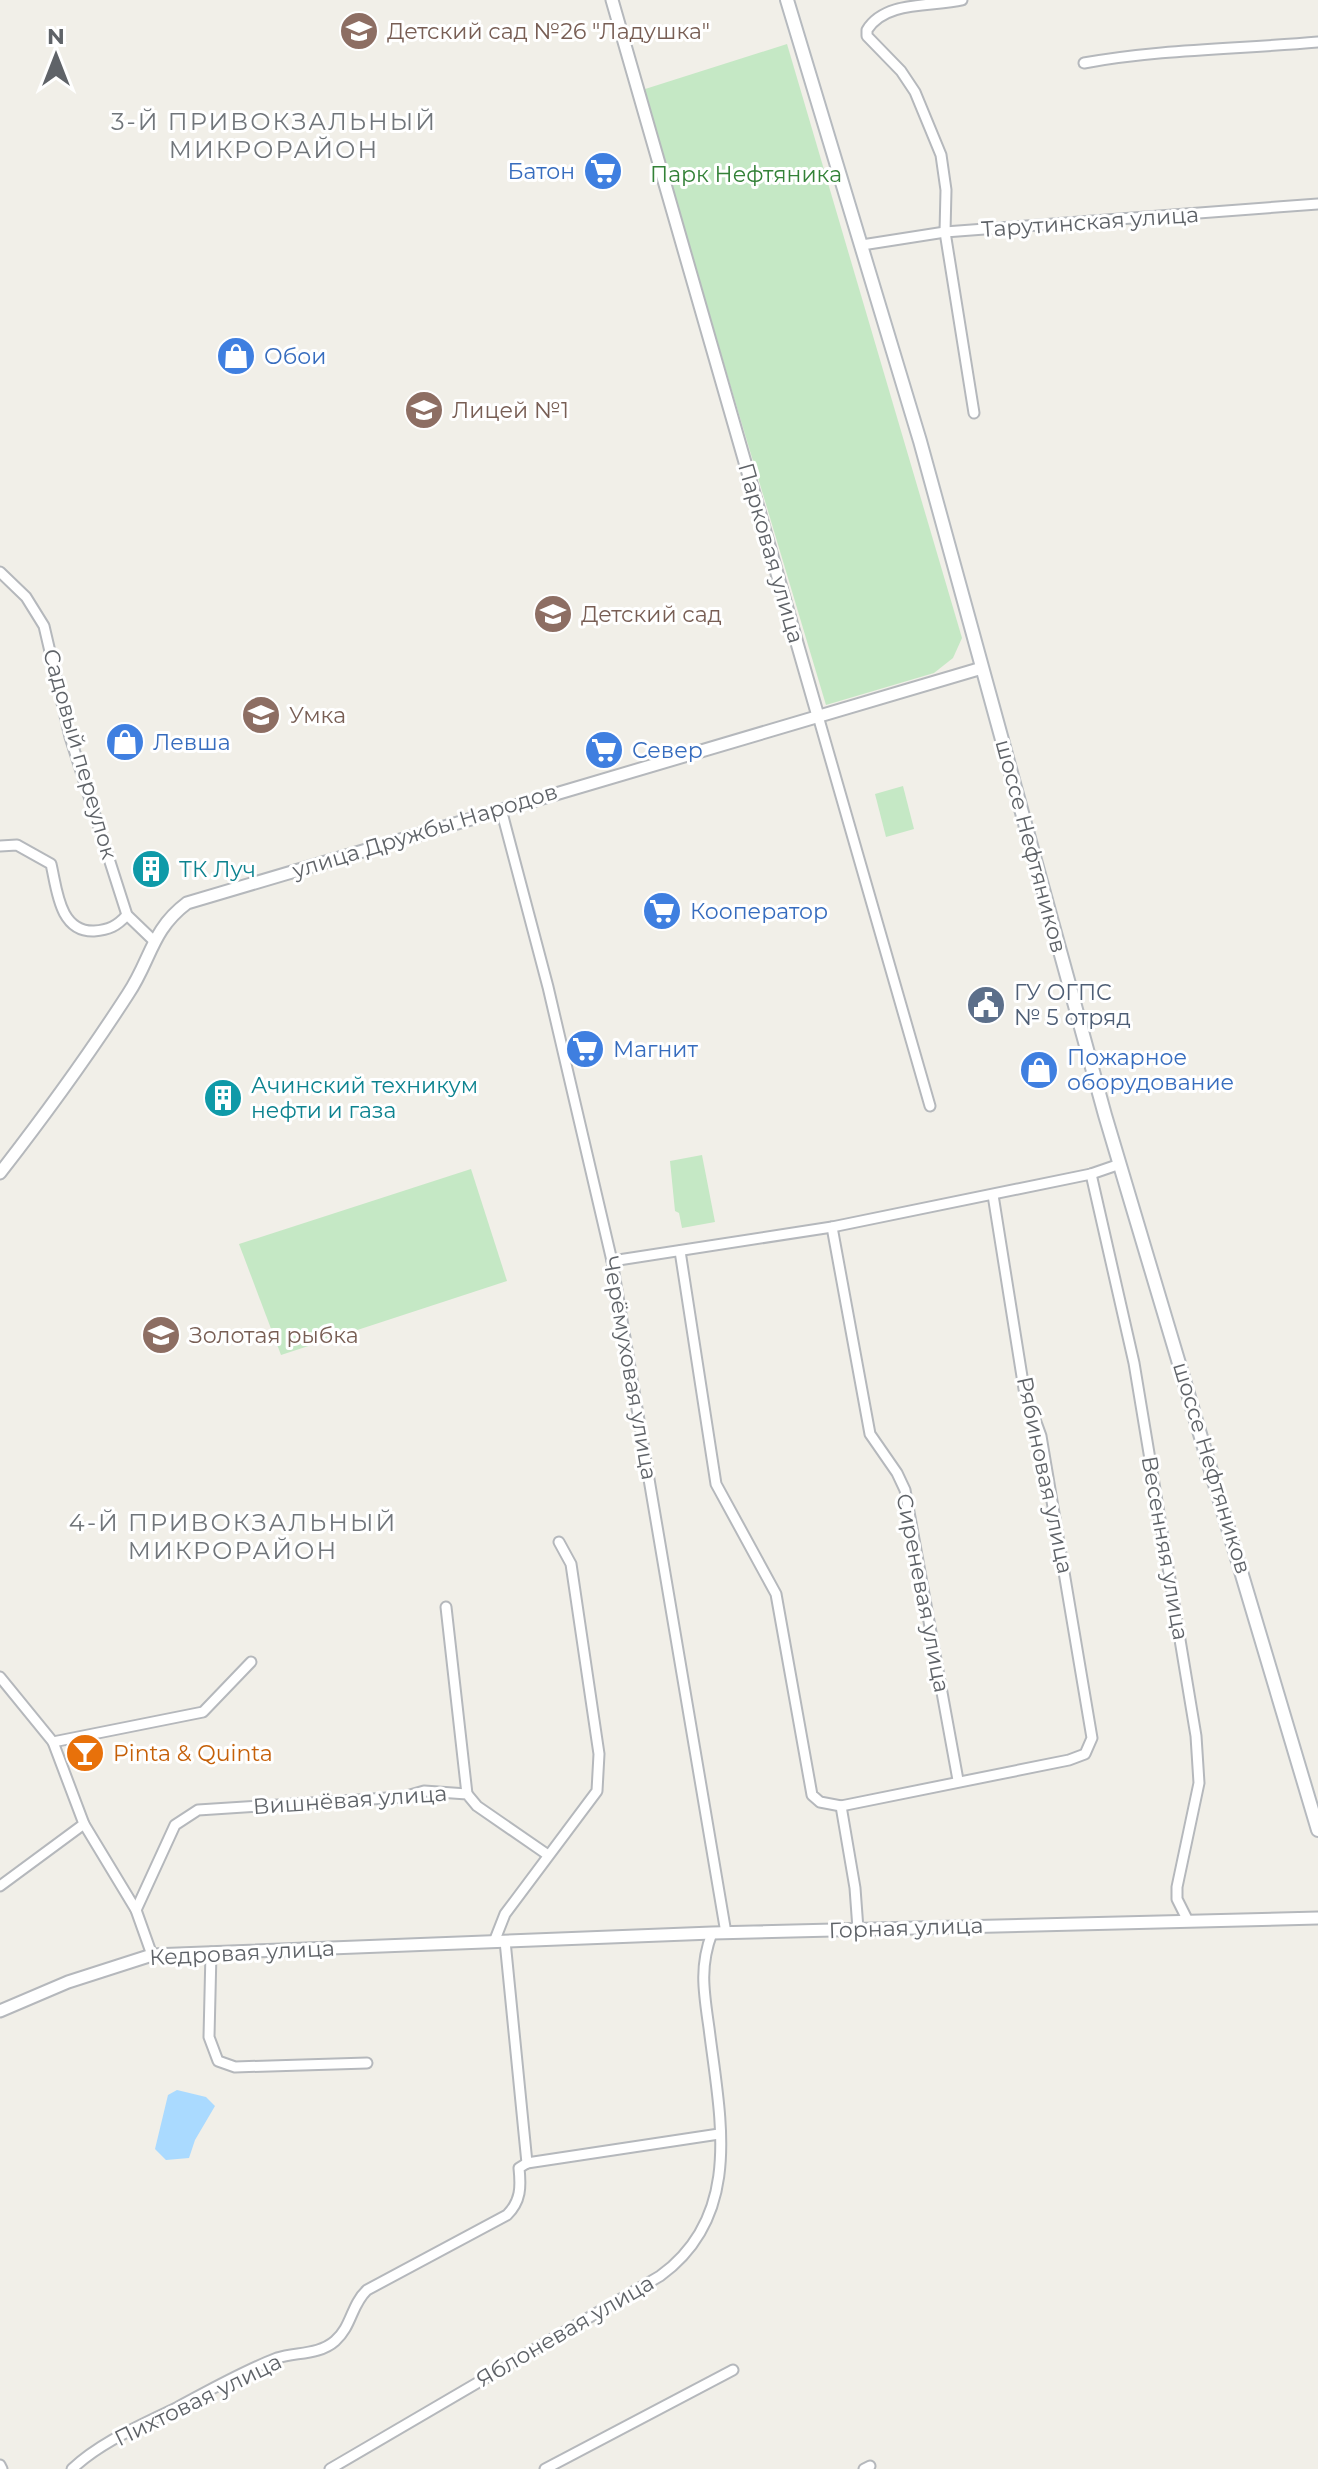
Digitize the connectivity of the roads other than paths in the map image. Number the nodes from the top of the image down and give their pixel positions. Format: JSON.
{"nodes":[{"id":1,"x":612,"y":0,"type":"edge"},
{"id":2,"x":787,"y":0,"type":"edge"},
{"id":3,"x":962,"y":0,"type":"edge"},
{"id":4,"x":1318,"y":42,"type":"edge"},
{"id":5,"x":1084,"y":63,"type":"dead end"},
{"id":6,"x":1318,"y":204,"type":"edge"},
{"id":7,"x":945,"y":232,"type":"junction"},
{"id":8,"x":862,"y":245,"type":"junction"},
{"id":9,"x":974,"y":413,"type":"dead end"},
{"id":10,"x":0,"y":572,"type":"edge"},
{"id":11,"x":982,"y":668,"type":"junction"},
{"id":12,"x":818,"y":716,"type":"junction"},
{"id":13,"x":501,"y":809,"type":"junction"},
{"id":14,"x":0,"y":846,"type":"edge"},
{"id":15,"x":127,"y":915,"type":"junction"},
{"id":16,"x":153,"y":940,"type":"junction"},
{"id":17,"x":930,"y":1106,"type":"dead end"},
{"id":18,"x":1120,"y":1164,"type":"junction"},
{"id":19,"x":0,"y":1173,"type":"edge"},
{"id":20,"x":1091,"y":1174,"type":"junction"},
{"id":21,"x":993,"y":1195,"type":"junction"},
{"id":22,"x":832,"y":1227,"type":"junction"},
{"id":23,"x":680,"y":1251,"type":"junction"},
{"id":24,"x":612,"y":1261,"type":"junction"},
{"id":25,"x":559,"y":1542,"type":"dead end"},
{"id":26,"x":446,"y":1607,"type":"dead end"},
{"id":27,"x":251,"y":1662,"type":"dead end"},
{"id":28,"x":0,"y":1677,"type":"edge"},
{"id":29,"x":53,"y":1742,"type":"junction"},
{"id":30,"x":958,"y":1780,"type":"junction"},
{"id":31,"x":467,"y":1794,"type":"junction"},
{"id":32,"x":841,"y":1806,"type":"junction"},
{"id":33,"x":84,"y":1824,"type":"junction"},
{"id":34,"x":1318,"y":1830,"type":"edge"},
{"id":35,"x":548,"y":1855,"type":"junction"},
{"id":36,"x":0,"y":1886,"type":"edge"},
{"id":37,"x":136,"y":1910,"type":"junction"},
{"id":38,"x":1318,"y":1918,"type":"edge"},
{"id":39,"x":1188,"y":1921,"type":"junction"},
{"id":40,"x":858,"y":1929,"type":"junction"},
{"id":41,"x":712,"y":1933,"type":"junction"},
{"id":42,"x":726,"y":1933,"type":"junction"},
{"id":43,"x":500,"y":1941,"type":"junction"},
{"id":44,"x":211,"y":1952,"type":"junction"},
{"id":45,"x":152,"y":1955,"type":"junction"},
{"id":46,"x":0,"y":2011,"type":"edge"},
{"id":47,"x":367,"y":2063,"type":"dead end"},
{"id":48,"x":719,"y":2134,"type":"junction"},
{"id":49,"x":527,"y":2163,"type":"junction"},
{"id":50,"x":733,"y":2370,"type":"dead end"},
{"id":51,"x":72,"y":2469,"type":"edge"},
{"id":52,"x":330,"y":2469,"type":"edge"},
{"id":53,"x":545,"y":2469,"type":"edge"}],
"edges":[{"from":1,"to":12,"type":"street","name":"Парковая улица"},
{"from":2,"to":8,"type":"main road","name":"шоссе Нефтяников"},
{"from":3,"to":7,"type":"street"},
{"from":4,"to":5,"type":"street"},
{"from":6,"to":7,"type":"street","name":"Тарутинская улица"},
{"from":7,"to":8,"type":"street","name":"Тарутинская улица"},
{"from":7,"to":9,"type":"street"},
{"from":8,"to":11,"type":"main road","name":"шоссе Нефтяников"},
{"from":10,"to":15,"type":"street","name":"Садовый переулок"},
{"from":11,"to":12,"type":"street","name":"улица Дружбы Народов"},
{"from":11,"to":18,"type":"main road","name":"шоссе Нефтяников"},
{"from":12,"to":13,"type":"street","name":"улица Дружбы Народов"},
{"from":12,"to":17,"type":"street","name":"Парковая улица"},
{"from":13,"to":16,"type":"street","name":"улица Дружбы Народов"},
{"from":13,"to":24,"type":"street","name":"Черёмуховая улица"},
{"from":14,"to":15,"type":"street"},
{"from":15,"to":16,"type":"street","name":"Садовый переулок"},
{"from":16,"to":19,"type":"street","name":"улица Дружбы Народов"},
{"from":18,"to":20,"type":"street"},
{"from":18,"to":34,"type":"main road","name":"шоссе Нефтяников"},
{"from":20,"to":21,"type":"street"},
{"from":20,"to":39,"type":"street","name":"Весенняя улица"},
{"from":21,"to":22,"type":"street"},
{"from":21,"to":30,"type":"street","name":"Рябиновая улица"},
{"from":22,"to":23,"type":"street"},
{"from":22,"to":30,"type":"street","name":"Сиреневая улица"},
{"from":23,"to":24,"type":"street"},
{"from":23,"to":32,"type":"street"},
{"from":24,"to":42,"type":"street","name":"Черёмуховая улица"},
{"from":25,"to":35,"type":"street"},
{"from":26,"to":31,"type":"street"},
{"from":27,"to":29,"type":"street"},
{"from":28,"to":29,"type":"street"},
{"from":29,"to":33,"type":"street"},
{"from":30,"to":32,"type":"street"},
{"from":31,"to":35,"type":"street","name":"Вишнёвая улица"},
{"from":31,"to":37,"type":"street","name":"Вишнёвая улица"},
{"from":32,"to":40,"type":"street"},
{"from":33,"to":36,"type":"street"},
{"from":33,"to":37,"type":"street"},
{"from":35,"to":43,"type":"street"},
{"from":37,"to":45,"type":"street"},
{"from":38,"to":39,"type":"street","name":"Горная улица"},
{"from":39,"to":40,"type":"street","name":"Горная улица"},
{"from":40,"to":42,"type":"street","name":"Горная улица"},
{"from":41,"to":42,"type":"street","name":"Горная улица"},
{"from":41,"to":43,"type":"street","name":"Горная улица"},
{"from":41,"to":48,"type":"street"},
{"from":43,"to":44,"type":"street","name":"Кедровая улица"},
{"from":43,"to":49,"type":"street","name":"Пихтовая улица"},
{"from":44,"to":45,"type":"street","name":"Кедровая улица"},
{"from":44,"to":47,"type":"street"},
{"from":45,"to":46,"type":"street","name":"Кедровая улица"},
{"from":48,"to":49,"type":"street"},
{"from":48,"to":52,"type":"street","name":"Яблоневая улица"},
{"from":49,"to":51,"type":"street","name":"Пихтовая улица"},
{"from":50,"to":53,"type":"street"}]}
